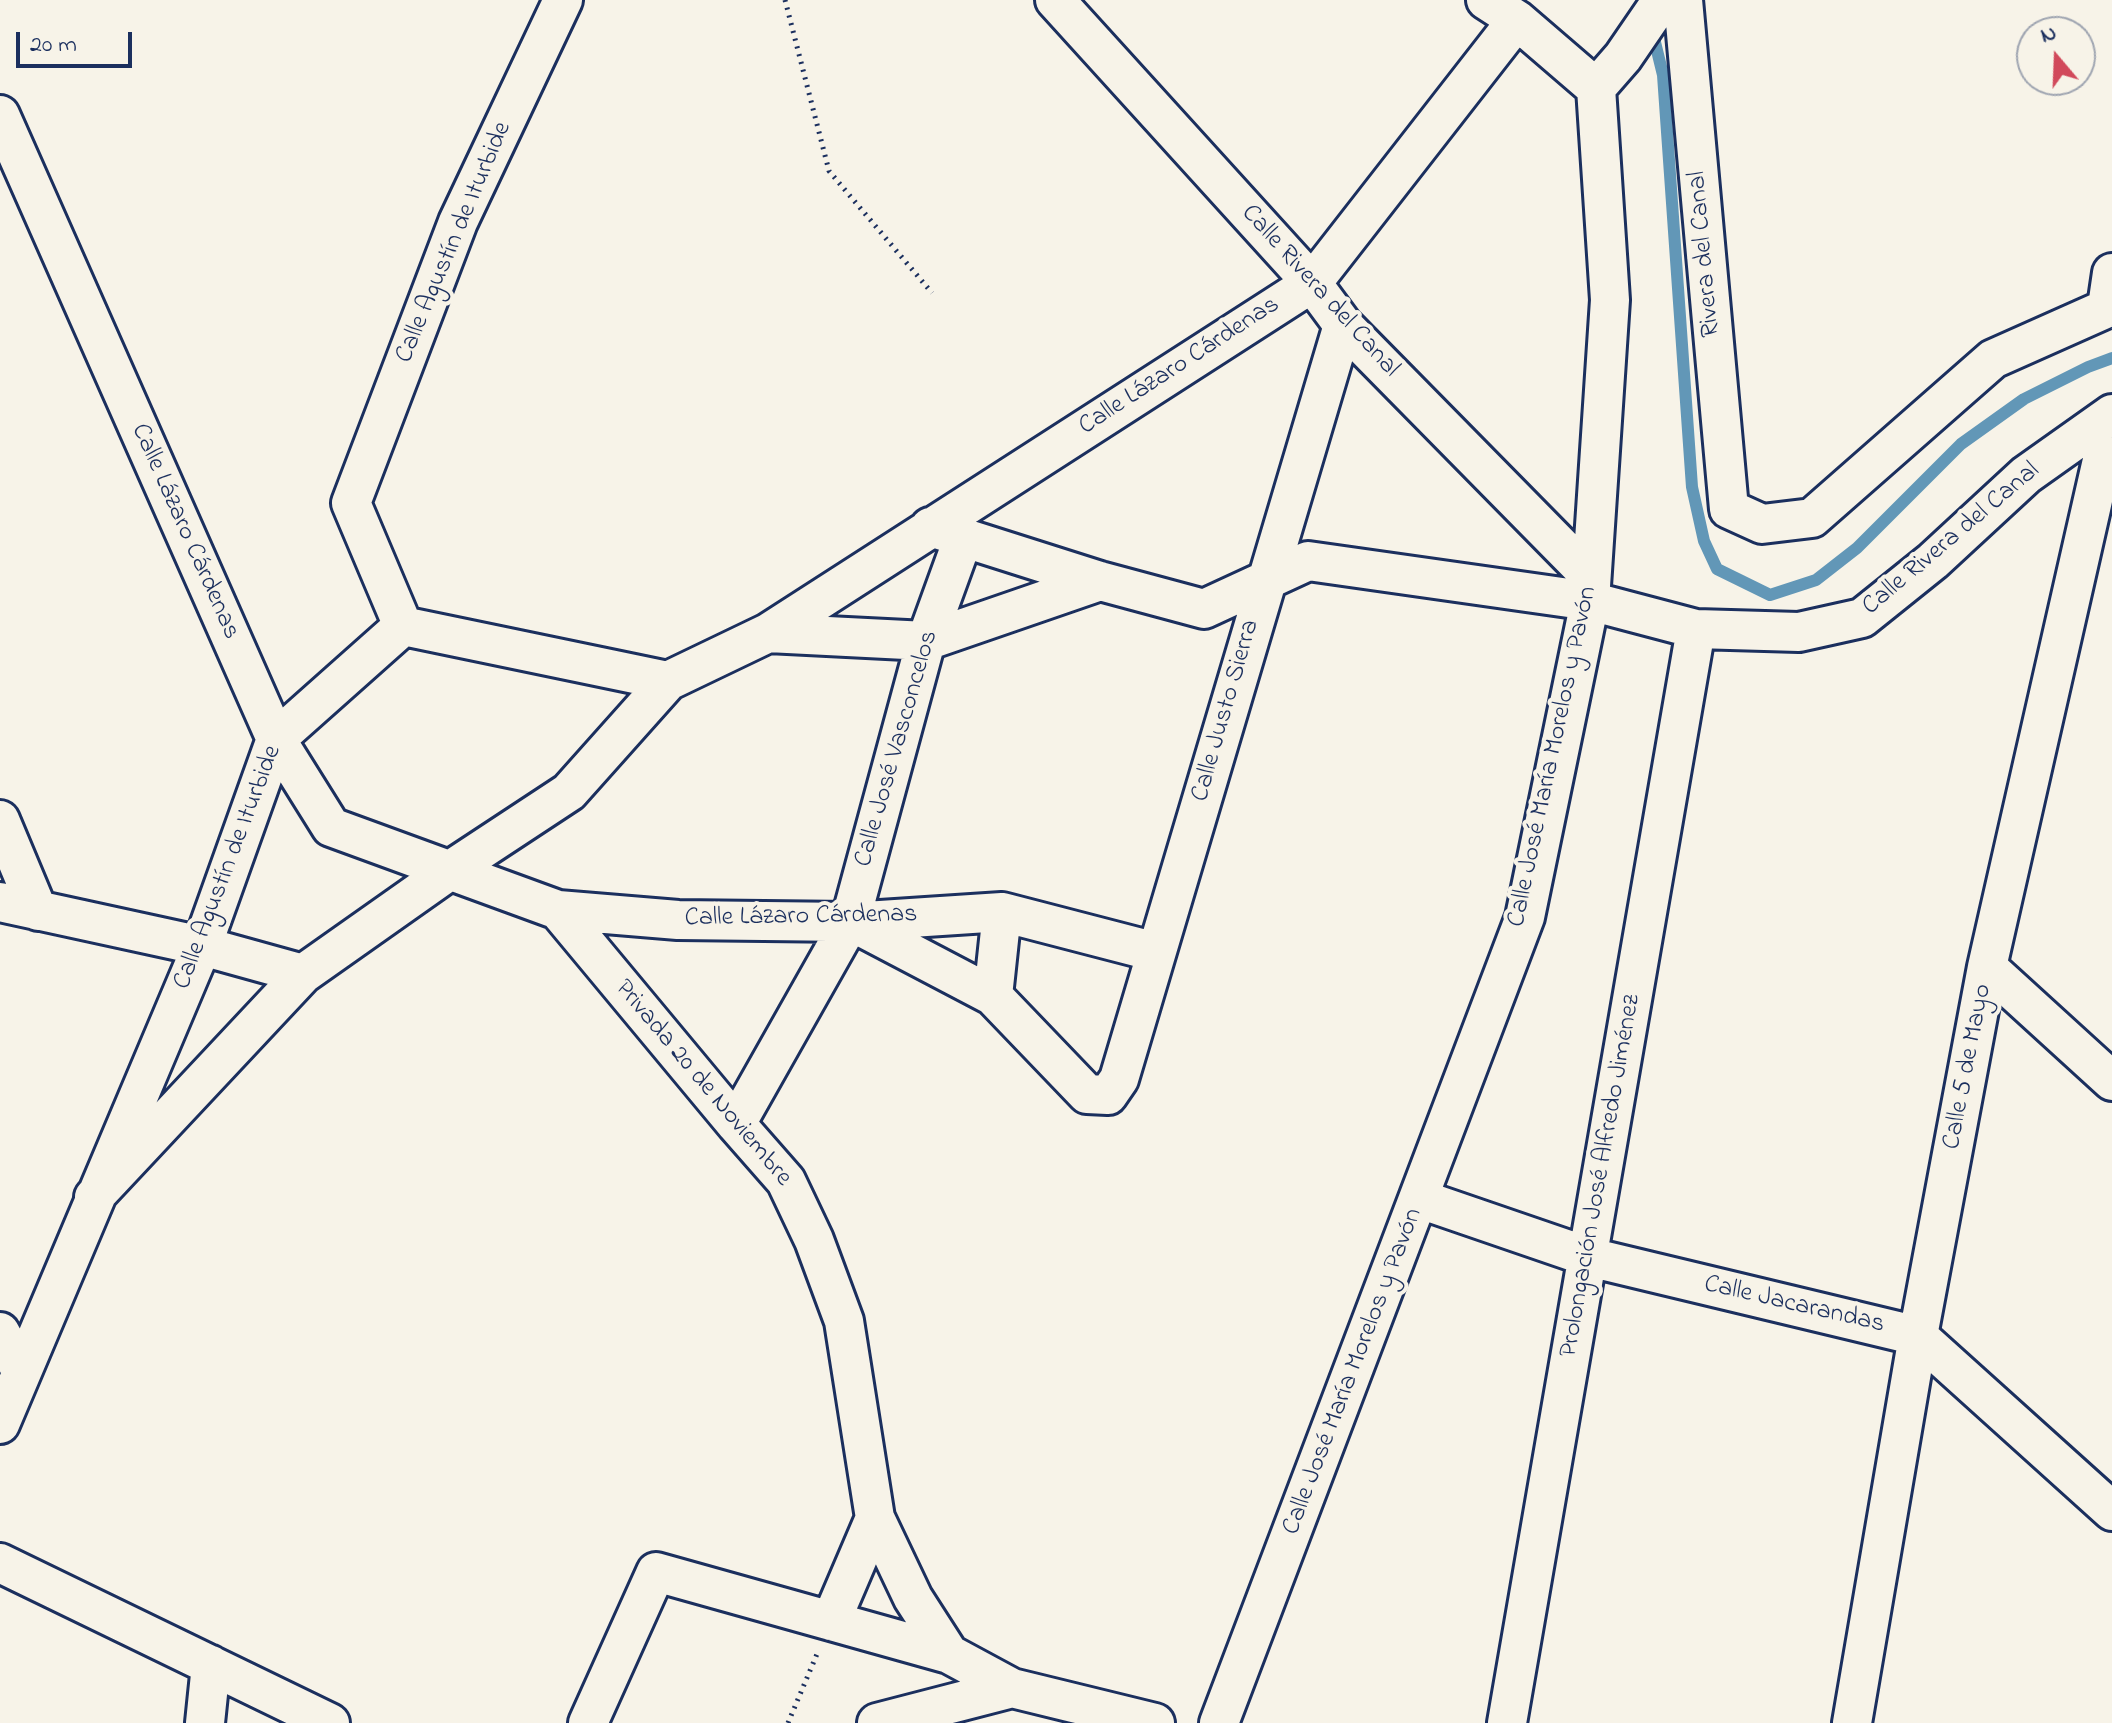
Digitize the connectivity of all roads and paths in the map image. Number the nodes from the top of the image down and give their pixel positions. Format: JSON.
{"nodes":[{"id":1,"x":563,"y":0,"type":"edge"},
{"id":2,"x":785,"y":0,"type":"edge"},
{"id":3,"x":1055,"y":0,"type":"edge"},
{"id":4,"x":1662,"y":0,"type":"edge"},
{"id":5,"x":1683,"y":0,"type":"edge"},
{"id":6,"x":1501,"y":10,"type":"edge"},
{"id":7,"x":1596,"y":88,"type":"junction"},
{"id":8,"x":0,"y":115,"type":"edge"},
{"id":9,"x":1312,"y":283,"type":"junction"},
{"id":10,"x":932,"y":293,"type":"dead end"},
{"id":11,"x":2110,"y":295,"type":"edge"},
{"id":12,"x":1343,"y":325,"type":"junction"},
{"id":13,"x":2112,"y":415,"type":"edge"},
{"id":14,"x":947,"y":533,"type":"junction"},
{"id":15,"x":1100,"y":581,"type":"junction"},
{"id":16,"x":1265,"y":582,"type":"junction"},
{"id":17,"x":1590,"y":589,"type":"junction"},
{"id":18,"x":403,"y":626,"type":"junction"},
{"id":19,"x":1696,"y":629,"type":"junction"},
{"id":20,"x":768,"y":633,"type":"junction"},
{"id":21,"x":926,"y":641,"type":"junction"},
{"id":22,"x":668,"y":681,"type":"junction"},
{"id":23,"x":276,"y":739,"type":"junction"},
{"id":24,"x":0,"y":820,"type":"edge"},
{"id":25,"x":449,"y":871,"type":"junction"},
{"id":26,"x":0,"y":902,"type":"edge"},
{"id":27,"x":558,"y":910,"type":"junction"},
{"id":28,"x":38,"y":911,"type":"junction"},
{"id":29,"x":1002,"y":912,"type":"junction"},
{"id":30,"x":850,"y":922,"type":"junction"},
{"id":31,"x":202,"y":946,"type":"junction"},
{"id":32,"x":1156,"y":952,"type":"junction"},
{"id":33,"x":1987,"y":967,"type":"junction"},
{"id":34,"x":303,"y":974,"type":"junction"},
{"id":35,"x":993,"y":996,"type":"junction"},
{"id":36,"x":2112,"y":1081,"type":"edge"},
{"id":37,"x":736,"y":1124,"type":"junction"},
{"id":38,"x":94,"y":1197,"type":"junction"},
{"id":39,"x":1420,"y":1199,"type":"junction"},
{"id":40,"x":1589,"y":1257,"type":"junction"},
{"id":41,"x":0,"y":1332,"type":"edge"},
{"id":42,"x":1918,"y":1336,"type":"junction"},
{"id":43,"x":22,"y":1372,"type":"junction"},
{"id":44,"x":0,"y":1424,"type":"edge"},
{"id":45,"x":2112,"y":1511,"type":"edge"},
{"id":46,"x":875,"y":1518,"type":"junction"},
{"id":47,"x":0,"y":1563,"type":"edge"},
{"id":48,"x":831,"y":1621,"type":"junction"},
{"id":49,"x":949,"y":1654,"type":"junction"},
{"id":50,"x":211,"y":1665,"type":"junction"},
{"id":51,"x":1012,"y":1688,"type":"junction"},
{"id":52,"x":205,"y":1723,"type":"edge"},
{"id":53,"x":330,"y":1723,"type":"edge"},
{"id":54,"x":588,"y":1723,"type":"edge"},
{"id":55,"x":788,"y":1723,"type":"edge"},
{"id":56,"x":877,"y":1723,"type":"edge"},
{"id":57,"x":1155,"y":1723,"type":"edge"},
{"id":58,"x":1219,"y":1723,"type":"edge"},
{"id":59,"x":1507,"y":1723,"type":"edge"},
{"id":60,"x":1852,"y":1723,"type":"edge"}],
"edges":[{"from":1,"to":18,"type":"street","name":"Calle Agustín de Iturbide"},
{"from":2,"to":10,"type":"path"},
{"from":3,"to":9,"type":"street","name":"Calle Rivera del Canal"},
{"from":4,"to":7,"type":"street"},
{"from":5,"to":11,"type":"street","name":"Rivera del Canal"},
{"from":6,"to":7,"type":"street"},
{"from":6,"to":9,"type":"street","name":"Calle Lázaro Cárdenas"},
{"from":7,"to":17,"type":"street","name":"Calle José María Morelos y Pavón"},
{"from":8,"to":23,"type":"street","name":"Calle Lázaro Cárdenas"},
{"from":9,"to":12,"type":"street","name":"Calle Rivera del Canal"},
{"from":9,"to":14,"type":"street","name":"Calle Lázaro Cárdenas"},
{"from":12,"to":16,"type":"street","name":"Calle Justo Sierra"},
{"from":12,"to":17,"type":"street","name":"Calle Rivera del Canal"},
{"from":13,"to":19,"type":"street","name":"Calle Rivera del Canal"},
{"from":13,"to":33,"type":"street","name":"Calle 5 de Mayo"},
{"from":14,"to":15,"type":"street"},
{"from":14,"to":20,"type":"street","name":"Calle Lázaro Cárdenas"},
{"from":14,"to":21,"type":"street","name":"Calle José Vasconcelos"},
{"from":15,"to":16,"type":"street"},
{"from":15,"to":21,"type":"street"},
{"from":16,"to":17,"type":"street"},
{"from":16,"to":32,"type":"street","name":"Calle Justo Sierra"},
{"from":17,"to":19,"type":"street","name":"Calle Rivera del Canal"},
{"from":17,"to":39,"type":"street","name":"Calle José María Morelos y Pavón"},
{"from":18,"to":22,"type":"street"},
{"from":18,"to":23,"type":"street","name":"Calle Agustín de Iturbide"},
{"from":19,"to":40,"type":"street","name":"Prolongación José Alfredo Jiménez"},
{"from":20,"to":21,"type":"street"},
{"from":20,"to":22,"type":"street","name":"Calle Lázaro Cárdenas"},
{"from":21,"to":30,"type":"street","name":"Calle José Vasconcelos"},
{"from":22,"to":25,"type":"street","name":"Calle Lázaro Cárdenas"},
{"from":23,"to":25,"type":"street","name":"Calle Lázaro Cárdenas"},
{"from":23,"to":31,"type":"street","name":"Calle Agustín de Iturbide"},
{"from":24,"to":28,"type":"street"},
{"from":25,"to":27,"type":"street","name":"Calle Lázaro Cárdenas"},
{"from":25,"to":34,"type":"street","name":"Calle Lázaro Cárdenas"},
{"from":26,"to":28,"type":"street"},
{"from":27,"to":30,"type":"street","name":"Calle Lázaro Cárdenas"},
{"from":27,"to":37,"type":"street","name":"Privada 20 de Noviembre"},
{"from":28,"to":31,"type":"street"},
{"from":29,"to":30,"type":"street","name":"Calle Lázaro Cárdenas"},
{"from":29,"to":32,"type":"street","name":"Calle Lázaro Cárdenas"},
{"from":29,"to":35,"type":"street"},
{"from":30,"to":35,"type":"street"},
{"from":30,"to":37,"type":"street","name":"Calle José Vasconcelos"},
{"from":31,"to":34,"type":"street"},
{"from":31,"to":38,"type":"street","name":"Calle Agustín de Iturbide"},
{"from":32,"to":35,"type":"street","name":"Calle Justo Sierra"},
{"from":33,"to":36,"type":"street"},
{"from":33,"to":42,"type":"street","name":"Calle 5 de Mayo"},
{"from":34,"to":38,"type":"street","name":"Calle Lázaro Cárdenas"},
{"from":37,"to":46,"type":"street","name":"Privada 20 de Noviembre"},
{"from":38,"to":43,"type":"street","name":"Calle Agustín de Iturbide"},
{"from":39,"to":40,"type":"street","name":"Calle Jacarandas"},
{"from":39,"to":58,"type":"street","name":"Calle José María Morelos y Pavón"},
{"from":40,"to":42,"type":"street","name":"Calle Jacarandas"},
{"from":40,"to":59,"type":"street","name":"Prolongación José Alfredo Jiménez"},
{"from":41,"to":43,"type":"street"},
{"from":42,"to":45,"type":"street","name":"Calle Jacarandas"},
{"from":42,"to":60,"type":"street","name":"Calle 5 de Mayo"},
{"from":43,"to":44,"type":"street","name":"Calle Agustín de Iturbide"},
{"from":46,"to":48,"type":"street"},
{"from":46,"to":49,"type":"street","name":"Privada 20 de Noviembre"},
{"from":47,"to":50,"type":"street"},
{"from":48,"to":49,"type":"street"},
{"from":48,"to":54,"type":"street"},
{"from":48,"to":55,"type":"path"},
{"from":49,"to":51,"type":"street","name":"Privada 20 de Noviembre"},
{"from":50,"to":52,"type":"street"},
{"from":50,"to":53,"type":"street"},
{"from":51,"to":56,"type":"street"},
{"from":51,"to":57,"type":"street"}]}
